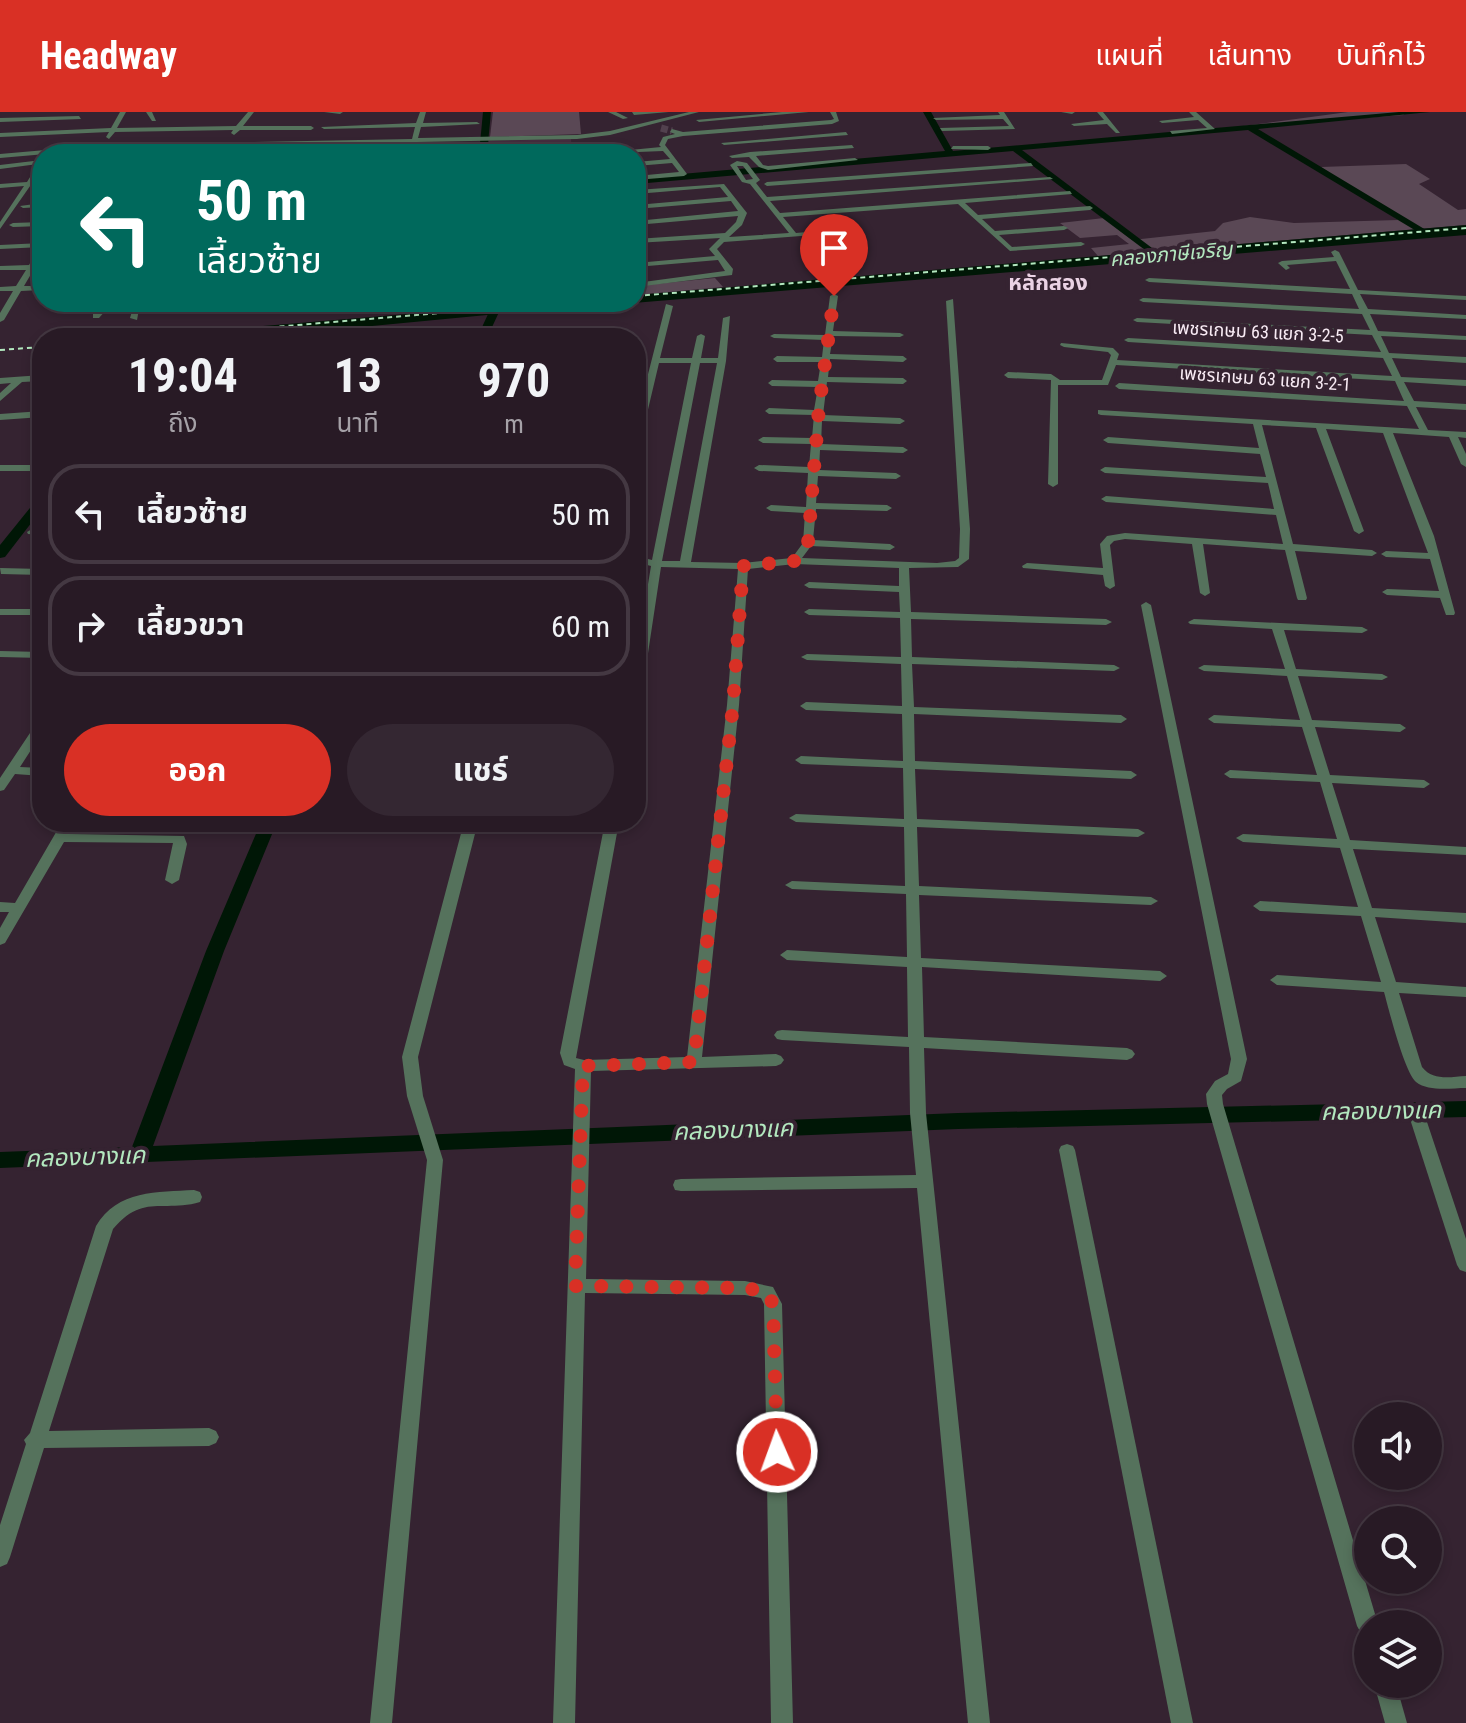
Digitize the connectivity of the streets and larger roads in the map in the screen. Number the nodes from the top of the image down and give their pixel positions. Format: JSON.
{"nodes":[{"id":1,"x":25,"y":112,"type":"edge"},
{"id":2,"x":123,"y":112,"type":"edge"},
{"id":3,"x":149,"y":112,"type":"edge"},
{"id":4,"x":251,"y":112,"type":"edge"},
{"id":5,"x":327,"y":112,"type":"edge"},
{"id":6,"x":340,"y":112,"type":"edge"},
{"id":7,"x":423,"y":112,"type":"edge"},
{"id":8,"x":611,"y":112,"type":"edge"},
{"id":9,"x":666,"y":112,"type":"tunnel mouth"},
{"id":10,"x":806,"y":112,"type":"edge"},
{"id":11,"x":833,"y":112,"type":"edge"},
{"id":12,"x":1064,"y":112,"type":"edge"},
{"id":13,"x":1072,"y":112,"type":"edge"},
{"id":14,"x":1100,"y":112,"type":"edge"},
{"id":15,"x":1192,"y":112,"type":"edge"},
{"id":16,"x":1005,"y":115,"type":"edge"},
{"id":17,"x":697,"y":116,"type":"edge"},
{"id":18,"x":630,"y":117,"type":"edge"},
{"id":19,"x":79,"y":118,"type":"dead end"},
{"id":20,"x":936,"y":118,"type":"dead end"},
{"id":21,"x":1200,"y":118,"type":"junction"},
{"id":22,"x":0,"y":120,"type":"edge"},
{"id":23,"x":18,"y":120,"type":"junction"},
{"id":24,"x":154,"y":120,"type":"dead end"},
{"id":25,"x":1162,"y":121,"type":"dead end"},
{"id":26,"x":1109,"y":122,"type":"junction"},
{"id":27,"x":1018,"y":123,"type":"dead end"},
{"id":28,"x":477,"y":124,"type":"dead end"},
{"id":29,"x":647,"y":124,"type":"junction"},
{"id":30,"x":1074,"y":124,"type":"dead end"},
{"id":31,"x":420,"y":125,"type":"junction"},
{"id":32,"x":324,"y":127,"type":"dead end"},
{"id":33,"x":238,"y":128,"type":"junction"},
{"id":34,"x":311,"y":128,"type":"dead end"},
{"id":35,"x":661,"y":128,"type":"tunnel mouth"},
{"id":36,"x":976,"y":129,"type":"junction"},
{"id":37,"x":114,"y":130,"type":"junction"},
{"id":38,"x":672,"y":131,"type":"tunnel mouth"},
{"id":39,"x":1118,"y":132,"type":"dead end"},
{"id":40,"x":1172,"y":132,"type":"dead end"},
{"id":41,"x":700,"y":133,"type":"junction"},
{"id":42,"x":683,"y":134,"type":"junction"},
{"id":43,"x":846,"y":134,"type":"dead end"},
{"id":44,"x":4,"y":135,"type":"edge"},
{"id":45,"x":981,"y":136,"type":"junction"},
{"id":46,"x":414,"y":141,"type":"junction"},
{"id":47,"x":289,"y":143,"type":"joint"},
{"id":48,"x":323,"y":143,"type":"joint"},
{"id":49,"x":724,"y":143,"type":"junction"},
{"id":50,"x":105,"y":144,"type":"edge"},
{"id":51,"x":224,"y":144,"type":"joint"},
{"id":52,"x":413,"y":144,"type":"edge"},
{"id":53,"x":0,"y":145,"type":"edge"},
{"id":54,"x":852,"y":147,"type":"dead end"},
{"id":55,"x":953,"y":148,"type":"dead end"},
{"id":56,"x":666,"y":149,"type":"junction"},
{"id":57,"x":646,"y":150,"type":"edge"},
{"id":58,"x":32,"y":153,"type":"edge"},
{"id":59,"x":750,"y":154,"type":"junction"},
{"id":60,"x":0,"y":156,"type":"edge"},
{"id":61,"x":855,"y":160,"type":"dead end"},
{"id":62,"x":675,"y":161,"type":"junction"},
{"id":63,"x":737,"y":162,"type":"junction"},
{"id":64,"x":646,"y":163,"type":"edge"},
{"id":65,"x":32,"y":165,"type":"edge"},
{"id":66,"x":1031,"y":165,"type":"dead end"},
{"id":67,"x":0,"y":167,"type":"edge"},
{"id":68,"x":928,"y":172,"type":"junction"},
{"id":69,"x":646,"y":177,"type":"edge"},
{"id":70,"x":1050,"y":179,"type":"dead end"},
{"id":71,"x":755,"y":181,"type":"junction"},
{"id":72,"x":32,"y":184,"type":"edge"},
{"id":73,"x":767,"y":184,"type":"dead end"},
{"id":74,"x":0,"y":186,"type":"edge"},
{"id":75,"x":943,"y":186,"type":"junction"},
{"id":76,"x":32,"y":188,"type":"edge"},
{"id":77,"x":646,"y":191,"type":"edge"},
{"id":78,"x":1070,"y":193,"type":"dead end"},
{"id":79,"x":732,"y":199,"type":"junction"},
{"id":80,"x":765,"y":199,"type":"junction"},
{"id":81,"x":959,"y":201,"type":"junction"},
{"id":82,"x":23,"y":206,"type":"dead end"},
{"id":83,"x":32,"y":206,"type":"edge"},
{"id":84,"x":646,"y":206,"type":"edge"},
{"id":85,"x":13,"y":208,"type":"junction"},
{"id":86,"x":1090,"y":208,"type":"dead end"},
{"id":87,"x":0,"y":209,"type":"edge"},
{"id":88,"x":743,"y":213,"type":"junction"},
{"id":89,"x":778,"y":215,"type":"junction"},
{"id":90,"x":976,"y":217,"type":"junction"},
{"id":91,"x":646,"y":222,"type":"edge"},
{"id":92,"x":32,"y":224,"type":"edge"},
{"id":93,"x":13,"y":225,"type":"dead end"},
{"id":94,"x":0,"y":227,"type":"edge"},
{"id":95,"x":1064,"y":228,"type":"dead end"},
{"id":96,"x":840,"y":231,"type":"dead end"},
{"id":97,"x":993,"y":233,"type":"junction"},
{"id":98,"x":794,"y":235,"type":"junction"},
{"id":99,"x":723,"y":237,"type":"junction"},
{"id":100,"x":646,"y":241,"type":"edge"},
{"id":101,"x":1081,"y":244,"type":"dead end"},
{"id":102,"x":0,"y":247,"type":"edge"},
{"id":103,"x":32,"y":248,"type":"edge"},
{"id":104,"x":718,"y":254,"type":"junction"},
{"id":105,"x":646,"y":258,"type":"edge"},
{"id":106,"x":646,"y":264,"type":"edge"},
{"id":107,"x":31,"y":267,"type":"joint"},
{"id":108,"x":0,"y":268,"type":"edge"},
{"id":109,"x":1286,"y":268,"type":"dead end"},
{"id":110,"x":1149,"y":280,"type":"dead end"},
{"id":111,"x":646,"y":284,"type":"edge"},
{"id":112,"x":32,"y":288,"type":"edge"},
{"id":113,"x":0,"y":289,"type":"edge"},
{"id":114,"x":17,"y":289,"type":"junction"},
{"id":115,"x":1354,"y":291,"type":"junction"},
{"id":116,"x":834,"y":296,"type":"dead end"},
{"id":117,"x":1466,"y":298,"type":"edge"},
{"id":118,"x":1143,"y":300,"type":"dead end"},
{"id":119,"x":950,"y":301,"type":"dead end"},
{"id":120,"x":669,"y":306,"type":"dead end"},
{"id":121,"x":100,"y":312,"type":"edge"},
{"id":122,"x":135,"y":312,"type":"edge"},
{"id":123,"x":1364,"y":312,"type":"junction"},
{"id":124,"x":96,"y":316,"type":"dead end"},
{"id":125,"x":1466,"y":317,"type":"edge"},
{"id":126,"x":134,"y":318,"type":"dead end"},
{"id":127,"x":727,"y":318,"type":"dead end"},
{"id":128,"x":0,"y":320,"type":"edge"},
{"id":129,"x":1137,"y":320,"type":"dead end"},
{"id":130,"x":1374,"y":333,"type":"junction"},
{"id":131,"x":900,"y":335,"type":"dead end"},
{"id":132,"x":701,"y":336,"type":"dead end"},
{"id":133,"x":774,"y":336,"type":"dead end"},
{"id":134,"x":829,"y":336,"type":"junction"},
{"id":135,"x":1466,"y":338,"type":"edge"},
{"id":136,"x":1128,"y":340,"type":"dead end"},
{"id":137,"x":1064,"y":345,"type":"dead end"},
{"id":138,"x":1386,"y":356,"type":"junction"},
{"id":139,"x":826,"y":358,"type":"junction"},
{"id":140,"x":777,"y":359,"type":"dead end"},
{"id":141,"x":903,"y":359,"type":"dead end"},
{"id":142,"x":656,"y":360,"type":"junction"},
{"id":143,"x":1466,"y":360,"type":"edge"},
{"id":144,"x":697,"y":361,"type":"junction"},
{"id":145,"x":722,"y":361,"type":"junction"},
{"id":146,"x":1113,"y":362,"type":"junction"},
{"id":147,"x":1008,"y":375,"type":"dead end"},
{"id":148,"x":32,"y":379,"type":"edge"},
{"id":149,"x":1397,"y":379,"type":"junction"},
{"id":150,"x":19,"y":380,"type":"junction"},
{"id":151,"x":1056,"y":380,"type":"junction"},
{"id":152,"x":0,"y":381,"type":"edge"},
{"id":153,"x":903,"y":381,"type":"dead end"},
{"id":154,"x":823,"y":382,"type":"junction"},
{"id":155,"x":772,"y":383,"type":"dead end"},
{"id":156,"x":1466,"y":383,"type":"edge"},
{"id":157,"x":1119,"y":386,"type":"dead end"},
{"id":158,"x":0,"y":398,"type":"edge"},
{"id":159,"x":646,"y":400,"type":"edge"},
{"id":160,"x":1410,"y":404,"type":"junction"},
{"id":161,"x":1466,"y":407,"type":"edge"},
{"id":162,"x":769,"y":411,"type":"dead end"},
{"id":163,"x":1101,"y":412,"type":"dead end"},
{"id":164,"x":32,"y":415,"type":"edge"},
{"id":165,"x":818,"y":416,"type":"junction"},
{"id":166,"x":0,"y":417,"type":"edge"},
{"id":167,"x":900,"y":421,"type":"dead end"},
{"id":168,"x":1257,"y":422,"type":"junction"},
{"id":169,"x":1320,"y":426,"type":"junction"},
{"id":170,"x":1387,"y":430,"type":"junction"},
{"id":171,"x":1425,"y":433,"type":"junction"},
{"id":172,"x":1452,"y":434,"type":"junction"},
{"id":173,"x":1466,"y":435,"type":"edge"},
{"id":174,"x":763,"y":440,"type":"dead end"},
{"id":175,"x":1108,"y":440,"type":"dead end"},
{"id":176,"x":816,"y":444,"type":"junction"},
{"id":177,"x":903,"y":450,"type":"dead end"},
{"id":178,"x":1263,"y":451,"type":"junction"},
{"id":179,"x":1466,"y":464,"type":"edge"},
{"id":180,"x":0,"y":468,"type":"edge"},
{"id":181,"x":32,"y":468,"type":"edge"},
{"id":182,"x":759,"y":468,"type":"dead end"},
{"id":183,"x":1105,"y":470,"type":"dead end"},
{"id":184,"x":813,"y":472,"type":"junction"},
{"id":185,"x":896,"y":476,"type":"dead end"},
{"id":186,"x":1271,"y":480,"type":"junction"},
{"id":187,"x":1053,"y":484,"type":"dead end"},
{"id":188,"x":1106,"y":499,"type":"dead end"},
{"id":189,"x":771,"y":508,"type":"dead end"},
{"id":190,"x":810,"y":508,"type":"junction"},
{"id":191,"x":887,"y":508,"type":"dead end"},
{"id":192,"x":1279,"y":512,"type":"junction"},
{"id":193,"x":1359,"y":531,"type":"dead end"},
{"id":194,"x":1197,"y":541,"type":"junction"},
{"id":195,"x":808,"y":543,"type":"junction"},
{"id":196,"x":890,"y":547,"type":"dead end"},
{"id":197,"x":1289,"y":548,"type":"junction"},
{"id":198,"x":1372,"y":553,"type":"dead end"},
{"id":199,"x":1386,"y":554,"type":"dead end"},
{"id":200,"x":1434,"y":556,"type":"junction"},
{"id":201,"x":646,"y":561,"type":"edge"},
{"id":202,"x":795,"y":561,"type":"junction"},
{"id":203,"x":657,"y":564,"type":"junction"},
{"id":204,"x":685,"y":565,"type":"junction"},
{"id":205,"x":743,"y":566,"type":"junction"},
{"id":206,"x":1027,"y":566,"type":"dead end"},
{"id":207,"x":904,"y":568,"type":"dead end"},
{"id":208,"x":1,"y":571,"type":"edge"},
{"id":209,"x":32,"y":572,"type":"edge"},
{"id":210,"x":1110,"y":572,"type":"junction"},
{"id":211,"x":809,"y":585,"type":"dead end"},
{"id":212,"x":1110,"y":586,"type":"dead end"},
{"id":213,"x":905,"y":589,"type":"junction"},
{"id":214,"x":1387,"y":592,"type":"dead end"},
{"id":215,"x":1205,"y":593,"type":"dead end"},
{"id":216,"x":1445,"y":595,"type":"junction"},
{"id":217,"x":1302,"y":598,"type":"dead end"},
{"id":218,"x":1146,"y":605,"type":"dead end"},
{"id":219,"x":0,"y":612,"type":"edge"},
{"id":220,"x":32,"y":612,"type":"edge"},
{"id":221,"x":809,"y":612,"type":"dead end"},
{"id":222,"x":1450,"y":613,"type":"dead end"},
{"id":223,"x":906,"y":615,"type":"junction"},
{"id":224,"x":1106,"y":622,"type":"dead end"},
{"id":225,"x":1194,"y":622,"type":"dead end"},
{"id":226,"x":1277,"y":626,"type":"junction"},
{"id":227,"x":1362,"y":630,"type":"dead end"},
{"id":228,"x":646,"y":632,"type":"edge"},
{"id":229,"x":0,"y":654,"type":"edge"},
{"id":230,"x":32,"y":655,"type":"edge"},
{"id":231,"x":807,"y":657,"type":"dead end"},
{"id":232,"x":907,"y":660,"type":"junction"},
{"id":233,"x":1114,"y":668,"type":"dead end"},
{"id":234,"x":1204,"y":668,"type":"dead end"},
{"id":235,"x":1291,"y":673,"type":"junction"},
{"id":236,"x":1382,"y":677,"type":"dead end"},
{"id":237,"x":806,"y":706,"type":"dead end"},
{"id":238,"x":908,"y":710,"type":"junction"},
{"id":239,"x":1121,"y":719,"type":"dead end"},
{"id":240,"x":1214,"y":719,"type":"dead end"},
{"id":241,"x":1307,"y":724,"type":"junction"},
{"id":242,"x":1400,"y":728,"type":"dead end"},
{"id":243,"x":32,"y":739,"type":"edge"},
{"id":244,"x":801,"y":760,"type":"dead end"},
{"id":245,"x":909,"y":764,"type":"junction"},
{"id":246,"x":11,"y":770,"type":"junction"},
{"id":247,"x":32,"y":771,"type":"edge"},
{"id":248,"x":1230,"y":774,"type":"dead end"},
{"id":249,"x":1131,"y":775,"type":"dead end"},
{"id":250,"x":1325,"y":779,"type":"junction"},
{"id":251,"x":1424,"y":784,"type":"dead end"},
{"id":252,"x":0,"y":787,"type":"edge"},
{"id":253,"x":796,"y":818,"type":"dead end"},
{"id":254,"x":910,"y":823,"type":"junction"},
{"id":255,"x":63,"y":832,"type":"edge"},
{"id":256,"x":468,"y":832,"type":"edge"},
{"id":257,"x":610,"y":832,"type":"edge"},
{"id":258,"x":1138,"y":833,"type":"dead end"},
{"id":259,"x":59,"y":838,"type":"junction"},
{"id":260,"x":1243,"y":838,"type":"dead end"},
{"id":261,"x":1344,"y":844,"type":"junction"},
{"id":262,"x":1466,"y":851,"type":"edge"},
{"id":263,"x":172,"y":880,"type":"dead end"},
{"id":264,"x":792,"y":885,"type":"dead end"},
{"id":265,"x":911,"y":890,"type":"junction"},
{"id":266,"x":1151,"y":901,"type":"dead end"},
{"id":267,"x":1260,"y":906,"type":"dead end"},
{"id":268,"x":0,"y":907,"type":"edge"},
{"id":269,"x":19,"y":908,"type":"junction"},
{"id":270,"x":1366,"y":912,"type":"junction"},
{"id":271,"x":1466,"y":918,"type":"edge"},
{"id":272,"x":0,"y":940,"type":"edge"},
{"id":273,"x":787,"y":955,"type":"dead end"},
{"id":274,"x":913,"y":962,"type":"junction"},
{"id":275,"x":1160,"y":976,"type":"dead end"},
{"id":276,"x":1277,"y":980,"type":"dead end"},
{"id":277,"x":1390,"y":987,"type":"junction"},
{"id":278,"x":1466,"y":992,"type":"edge"},
{"id":279,"x":782,"y":1035,"type":"dead end"},
{"id":280,"x":915,"y":1042,"type":"junction"},
{"id":281,"x":1127,"y":1054,"type":"dead end"},
{"id":282,"x":776,"y":1060,"type":"dead end"},
{"id":283,"x":694,"y":1062,"type":"junction"},
{"id":284,"x":583,"y":1066,"type":"junction"},
{"id":285,"x":1466,"y":1082,"type":"edge"},
{"id":286,"x":1419,"y":1122,"type":"dead end"},
{"id":287,"x":1067,"y":1150,"type":"dead end"},
{"id":288,"x":924,"y":1181,"type":"junction"},
{"id":289,"x":681,"y":1185,"type":"dead end"},
{"id":290,"x":194,"y":1197,"type":"dead end"},
{"id":291,"x":1466,"y":1265,"type":"edge"},
{"id":292,"x":575,"y":1286,"type":"junction"},
{"id":293,"x":209,"y":1437,"type":"dead end"},
{"id":294,"x":34,"y":1440,"type":"junction"},
{"id":295,"x":0,"y":1557,"type":"edge"},
{"id":296,"x":1363,"y":1610,"type":"edge"},
{"id":297,"x":1389,"y":1698,"type":"edge"},
{"id":298,"x":381,"y":1723,"type":"edge"},
{"id":299,"x":564,"y":1723,"type":"edge"},
{"id":300,"x":782,"y":1723,"type":"edge"},
{"id":301,"x":979,"y":1723,"type":"edge"},
{"id":302,"x":1182,"y":1723,"type":"edge"},
{"id":303,"x":1396,"y":1723,"type":"edge"}],
"edges":[{"from":1,"to":23,"type":"street"},
{"from":2,"to":37,"type":"street"},
{"from":3,"to":24,"type":"street"},
{"from":4,"to":33,"type":"street"},
{"from":5,"to":6,"type":"street"},
{"from":7,"to":31,"type":"street"},
{"from":8,"to":18,"type":"street"},
{"from":9,"to":18,"type":"street"},
{"from":10,"to":17,"type":"street"},
{"from":11,"to":41,"type":"street"},
{"from":12,"to":13,"type":"street"},
{"from":14,"to":26,"type":"street"},
{"from":15,"to":21,"type":"street"},
{"from":16,"to":20,"type":"street"},
{"from":16,"to":27,"type":"street"},
{"from":16,"to":36,"type":"street"},
{"from":17,"to":29,"type":"street"},
{"from":18,"to":29,"type":"street"},
{"from":19,"to":23,"type":"street"},
{"from":21,"to":25,"type":"street"},
{"from":21,"to":40,"type":"street"},
{"from":22,"to":23,"type":"street"},
{"from":23,"to":44,"type":"street"},
{"from":26,"to":30,"type":"street"},
{"from":26,"to":39,"type":"street"},
{"from":28,"to":31,"type":"street"},
{"from":29,"to":35,"type":"street"},
{"from":29,"to":46,"type":"street"},
{"from":31,"to":32,"type":"street"},
{"from":31,"to":46,"type":"street"},
{"from":33,"to":34,"type":"street"},
{"from":33,"to":37,"type":"street"},
{"from":33,"to":51,"type":"street"},
{"from":36,"to":45,"type":"street"},
{"from":36,"to":45,"type":"street"},
{"from":37,"to":44,"type":"street"},
{"from":37,"to":50,"type":"street"},
{"from":38,"to":42,"type":"street"},
{"from":41,"to":42,"type":"street"},
{"from":41,"to":49,"type":"street"},
{"from":42,"to":56,"type":"street"},
{"from":43,"to":49,"type":"street"},
{"from":44,"to":53,"type":"street"},
{"from":45,"to":55,"type":"street"},
{"from":46,"to":48,"type":"street"},
{"from":46,"to":52,"type":"street"},
{"from":47,"to":48,"type":"street"},
{"from":47,"to":51,"type":"street"},
{"from":49,"to":63,"type":"street"},
{"from":54,"to":59,"type":"street"},
{"from":56,"to":57,"type":"street"},
{"from":56,"to":62,"type":"street"},
{"from":58,"to":60,"type":"street"},
{"from":59,"to":61,"type":"street"},
{"from":59,"to":63,"type":"street"},
{"from":62,"to":64,"type":"street"},
{"from":62,"to":69,"type":"street"},
{"from":63,"to":71,"type":"street"},
{"from":63,"to":71,"type":"street"},
{"from":65,"to":67,"type":"street"},
{"from":66,"to":68,"type":"street"},
{"from":68,"to":73,"type":"street"},
{"from":68,"to":75,"type":"street"},
{"from":70,"to":75,"type":"street"},
{"from":71,"to":80,"type":"street"},
{"from":72,"to":74,"type":"street"},
{"from":75,"to":80,"type":"street"},
{"from":75,"to":81,"type":"street"},
{"from":76,"to":85,"type":"street"},
{"from":77,"to":79,"type":"street"},
{"from":78,"to":81,"type":"street"},
{"from":79,"to":84,"type":"street"},
{"from":79,"to":88,"type":"street"},
{"from":80,"to":89,"type":"street"},
{"from":81,"to":89,"type":"street"},
{"from":81,"to":90,"type":"street"},
{"from":82,"to":83,"type":"street"},
{"from":85,"to":87,"type":"street"},
{"from":85,"to":94,"type":"street"},
{"from":86,"to":90,"type":"street"},
{"from":88,"to":91,"type":"street"},
{"from":88,"to":99,"type":"street"},
{"from":89,"to":98,"type":"street"},
{"from":90,"to":97,"type":"street"},
{"from":92,"to":93,"type":"street"},
{"from":95,"to":97,"type":"street"},
{"from":96,"to":98,"type":"street"},
{"from":97,"to":101,"type":"street"},
{"from":98,"to":99,"type":"street"},
{"from":99,"to":100,"type":"street"},
{"from":99,"to":104,"type":"street"},
{"from":102,"to":103,"type":"street"},
{"from":104,"to":105,"type":"street"},
{"from":104,"to":106,"type":"street"},
{"from":104,"to":111,"type":"street"},
{"from":107,"to":108,"type":"street"},
{"from":107,"to":114,"type":"street"},
{"from":109,"to":115,"type":"street"},
{"from":110,"to":115,"type":"street"},
{"from":112,"to":114,"type":"street"},
{"from":113,"to":114,"type":"street"},
{"from":114,"to":128,"type":"street"},
{"from":115,"to":117,"type":"street"},
{"from":115,"to":123,"type":"street"},
{"from":116,"to":134,"type":"street"},
{"from":118,"to":123,"type":"street"},
{"from":119,"to":202,"type":"street"},
{"from":120,"to":142,"type":"street"},
{"from":121,"to":124,"type":"street"},
{"from":122,"to":126,"type":"street"},
{"from":123,"to":125,"type":"street"},
{"from":123,"to":130,"type":"street"},
{"from":127,"to":145,"type":"street"},
{"from":129,"to":130,"type":"street"},
{"from":130,"to":135,"type":"street"},
{"from":130,"to":138,"type":"street"},
{"from":131,"to":134,"type":"street"},
{"from":132,"to":144,"type":"street"},
{"from":133,"to":134,"type":"street"},
{"from":134,"to":139,"type":"street"},
{"from":136,"to":138,"type":"street","name":"เพชรเกษม 63 แยก 3-2-5"},
{"from":137,"to":146,"type":"street"},
{"from":138,"to":143,"type":"street","name":"เพชรเกษม 63 แยก 3-2-5"},
{"from":138,"to":149,"type":"street"},
{"from":139,"to":140,"type":"street"},
{"from":139,"to":141,"type":"street"},
{"from":139,"to":154,"type":"street"},
{"from":142,"to":144,"type":"street"},
{"from":142,"to":159,"type":"street"},
{"from":144,"to":145,"type":"street"},
{"from":144,"to":203,"type":"street"},
{"from":145,"to":204,"type":"street"},
{"from":146,"to":149,"type":"street"},
{"from":146,"to":151,"type":"street"},
{"from":147,"to":151,"type":"street"},
{"from":148,"to":150,"type":"street"},
{"from":149,"to":156,"type":"street"},
{"from":149,"to":160,"type":"street"},
{"from":150,"to":152,"type":"street"},
{"from":150,"to":158,"type":"street"},
{"from":151,"to":187,"type":"street"},
{"from":153,"to":154,"type":"street"},
{"from":154,"to":155,"type":"street"},
{"from":154,"to":165,"type":"street"},
{"from":157,"to":160,"type":"street","name":"เพชรเกษม 63 แยก 3-2-1"},
{"from":160,"to":161,"type":"street","name":"เพชรเกษม 63 แยก 3-2-1"},
{"from":160,"to":171,"type":"street"},
{"from":162,"to":165,"type":"street"},
{"from":163,"to":168,"type":"street"},
{"from":164,"to":166,"type":"street"},
{"from":165,"to":167,"type":"street"},
{"from":165,"to":176,"type":"street"},
{"from":168,"to":169,"type":"street"},
{"from":168,"to":178,"type":"street"},
{"from":169,"to":170,"type":"street"},
{"from":169,"to":193,"type":"street"},
{"from":170,"to":171,"type":"street"},
{"from":170,"to":200,"type":"street"},
{"from":171,"to":172,"type":"street"},
{"from":172,"to":173,"type":"street"},
{"from":172,"to":179,"type":"street"},
{"from":174,"to":176,"type":"street"},
{"from":175,"to":178,"type":"street"},
{"from":176,"to":177,"type":"street"},
{"from":176,"to":184,"type":"street"},
{"from":178,"to":186,"type":"street"},
{"from":180,"to":181,"type":"street"},
{"from":182,"to":184,"type":"street"},
{"from":183,"to":186,"type":"street"},
{"from":184,"to":185,"type":"street"},
{"from":184,"to":190,"type":"street"},
{"from":186,"to":192,"type":"street"},
{"from":188,"to":192,"type":"street"},
{"from":189,"to":190,"type":"street"},
{"from":190,"to":191,"type":"street"},
{"from":190,"to":195,"type":"street"},
{"from":192,"to":197,"type":"street"},
{"from":194,"to":197,"type":"street"},
{"from":194,"to":210,"type":"street"},
{"from":194,"to":215,"type":"street"},
{"from":195,"to":196,"type":"street"},
{"from":195,"to":202,"type":"street"},
{"from":197,"to":198,"type":"street"},
{"from":197,"to":217,"type":"street"},
{"from":199,"to":200,"type":"street"},
{"from":200,"to":216,"type":"street"},
{"from":201,"to":203,"type":"street"},
{"from":202,"to":205,"type":"street"},
{"from":203,"to":204,"type":"street"},
{"from":203,"to":228,"type":"street"},
{"from":204,"to":205,"type":"street"},
{"from":205,"to":283,"type":"street"},
{"from":206,"to":210,"type":"street"},
{"from":207,"to":213,"type":"street"},
{"from":208,"to":209,"type":"street"},
{"from":210,"to":212,"type":"street"},
{"from":211,"to":213,"type":"street"},
{"from":213,"to":223,"type":"street"},
{"from":214,"to":216,"type":"street"},
{"from":216,"to":222,"type":"street"},
{"from":218,"to":296,"type":"street"},
{"from":219,"to":220,"type":"street"},
{"from":221,"to":223,"type":"street"},
{"from":223,"to":224,"type":"street"},
{"from":223,"to":232,"type":"street"},
{"from":225,"to":226,"type":"street"},
{"from":226,"to":227,"type":"street"},
{"from":226,"to":235,"type":"street"},
{"from":229,"to":230,"type":"street"},
{"from":231,"to":232,"type":"street"},
{"from":232,"to":233,"type":"street"},
{"from":232,"to":238,"type":"street"},
{"from":234,"to":235,"type":"street"},
{"from":235,"to":236,"type":"street"},
{"from":235,"to":241,"type":"street"},
{"from":237,"to":238,"type":"street"},
{"from":238,"to":239,"type":"street"},
{"from":238,"to":245,"type":"street"},
{"from":240,"to":241,"type":"street"},
{"from":241,"to":242,"type":"street"},
{"from":241,"to":250,"type":"street"},
{"from":243,"to":246,"type":"street"},
{"from":244,"to":245,"type":"street"},
{"from":245,"to":249,"type":"street"},
{"from":245,"to":254,"type":"street"},
{"from":246,"to":247,"type":"street"},
{"from":246,"to":252,"type":"street"},
{"from":248,"to":250,"type":"street"},
{"from":250,"to":251,"type":"street"},
{"from":250,"to":261,"type":"street"},
{"from":253,"to":254,"type":"street"},
{"from":254,"to":258,"type":"street"},
{"from":254,"to":265,"type":"street"},
{"from":255,"to":259,"type":"street"},
{"from":256,"to":298,"type":"street"},
{"from":257,"to":284,"type":"street"},
{"from":259,"to":263,"type":"street"},
{"from":259,"to":269,"type":"street"},
{"from":260,"to":261,"type":"street"},
{"from":261,"to":262,"type":"street"},
{"from":261,"to":270,"type":"street"},
{"from":264,"to":265,"type":"street"},
{"from":265,"to":266,"type":"street"},
{"from":265,"to":274,"type":"street"},
{"from":267,"to":270,"type":"street"},
{"from":268,"to":269,"type":"street"},
{"from":269,"to":272,"type":"street"},
{"from":270,"to":271,"type":"street"},
{"from":270,"to":277,"type":"street"},
{"from":273,"to":274,"type":"street"},
{"from":274,"to":275,"type":"street"},
{"from":274,"to":280,"type":"street"},
{"from":276,"to":277,"type":"street"},
{"from":277,"to":278,"type":"street"},
{"from":277,"to":285,"type":"street"},
{"from":279,"to":280,"type":"street"},
{"from":280,"to":281,"type":"street"},
{"from":280,"to":288,"type":"street"},
{"from":282,"to":283,"type":"street"},
{"from":283,"to":284,"type":"street"},
{"from":284,"to":292,"type":"street"},
{"from":286,"to":291,"type":"street"},
{"from":287,"to":302,"type":"street"},
{"from":288,"to":289,"type":"street"},
{"from":288,"to":301,"type":"street"},
{"from":290,"to":294,"type":"street"},
{"from":292,"to":299,"type":"street"},
{"from":292,"to":300,"type":"street"},
{"from":293,"to":294,"type":"street"},
{"from":294,"to":295,"type":"street"},
{"from":297,"to":303,"type":"street"}]}
